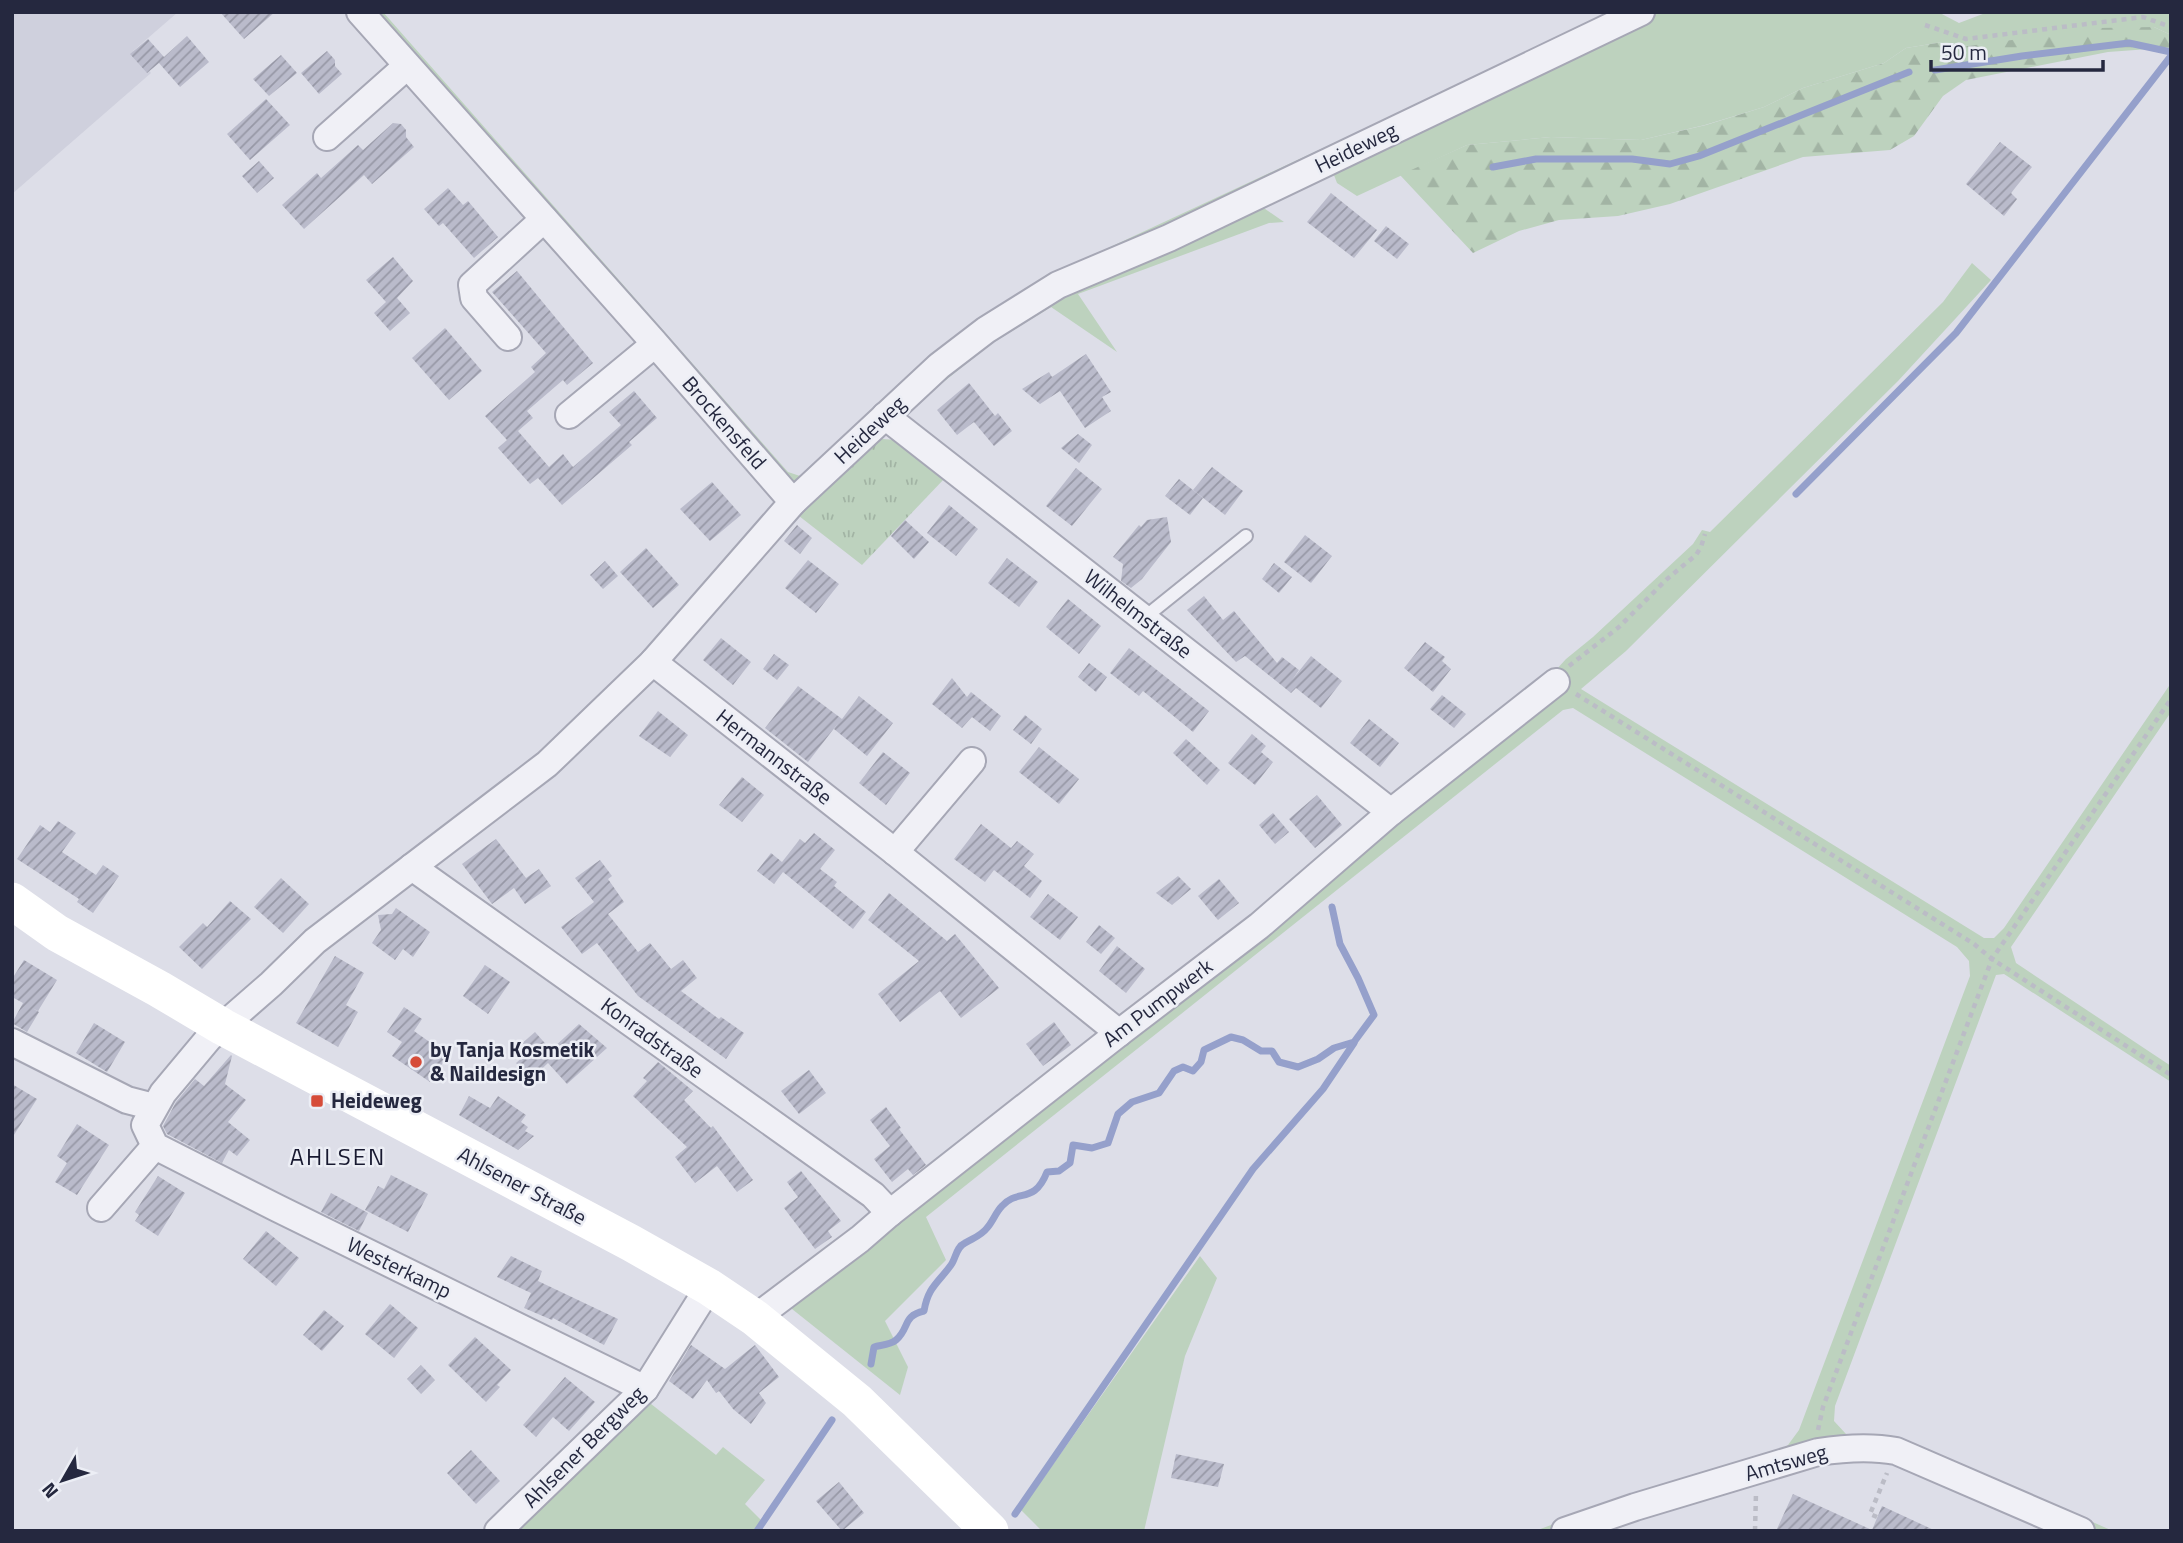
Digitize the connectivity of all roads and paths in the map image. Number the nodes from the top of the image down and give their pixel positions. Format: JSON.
{"nodes":[{"id":1,"x":360,"y":12,"type":"edge"},
{"id":2,"x":1641,"y":12,"type":"edge"},
{"id":3,"x":1925,"y":25,"type":"dead end"},
{"id":4,"x":2171,"y":27,"type":"edge"},
{"id":5,"x":407,"y":66,"type":"junction"},
{"id":6,"x":327,"y":136,"type":"dead end"},
{"id":7,"x":544,"y":219,"type":"junction"},
{"id":8,"x":508,"y":337,"type":"dead end"},
{"id":9,"x":655,"y":344,"type":"junction"},
{"id":10,"x":569,"y":415,"type":"dead end"},
{"id":11,"x":885,"y":416,"type":"junction"},
{"id":12,"x":793,"y":502,"type":"junction"},
{"id":13,"x":1705,"y":534,"type":"dead end"},
{"id":14,"x":1246,"y":536,"type":"dead end"},
{"id":15,"x":1144,"y":618,"type":"junction"},
{"id":16,"x":653,"y":662,"type":"junction"},
{"id":17,"x":1556,"y":682,"type":"junction"},
{"id":18,"x":2171,"y":699,"type":"edge"},
{"id":19,"x":972,"y":761,"type":"dead end"},
{"id":20,"x":1391,"y":812,"type":"junction"},
{"id":21,"x":895,"y":852,"type":"junction"},
{"id":22,"x":412,"y":867,"type":"junction"},
{"id":23,"x":12,"y":901,"type":"edge"},
{"id":24,"x":1992,"y":959,"type":"junction"},
{"id":25,"x":223,"y":1027,"type":"junction"},
{"id":26,"x":1119,"y":1033,"type":"junction"},
{"id":27,"x":12,"y":1042,"type":"edge"},
{"id":28,"x":2171,"y":1075,"type":"edge"},
{"id":29,"x":154,"y":1107,"type":"junction"},
{"id":30,"x":155,"y":1146,"type":"junction"},
{"id":31,"x":102,"y":1209,"type":"dead end"},
{"id":32,"x":890,"y":1213,"type":"junction"},
{"id":33,"x":709,"y":1287,"type":"junction"},
{"id":34,"x":755,"y":1318,"type":"junction"},
{"id":35,"x":645,"y":1389,"type":"junction"},
{"id":36,"x":1896,"y":1451,"type":"junction"},
{"id":37,"x":1818,"y":1452,"type":"junction"},
{"id":38,"x":1751,"y":1473,"type":"junction"},
{"id":39,"x":1877,"y":1517,"type":"dead end"},
{"id":40,"x":498,"y":1531,"type":"edge"},
{"id":41,"x":990,"y":1531,"type":"edge"},
{"id":42,"x":1565,"y":1531,"type":"edge"},
{"id":43,"x":1755,"y":1531,"type":"edge"},
{"id":44,"x":2081,"y":1531,"type":"edge"}],
"edges":[{"from":1,"to":5,"type":"street","name":"Brockensfeld"},
{"from":2,"to":11,"type":"street","name":"Heideweg"},
{"from":3,"to":4,"type":"path"},
{"from":5,"to":6,"type":"street"},
{"from":5,"to":7,"type":"street","name":"Brockensfeld"},
{"from":7,"to":8,"type":"street"},
{"from":7,"to":9,"type":"street","name":"Brockensfeld"},
{"from":9,"to":10,"type":"street"},
{"from":9,"to":12,"type":"street","name":"Brockensfeld"},
{"from":11,"to":12,"type":"street","name":"Heideweg"},
{"from":11,"to":15,"type":"street","name":"Wilhelmstraße"},
{"from":12,"to":16,"type":"street","name":"Heideweg"},
{"from":13,"to":17,"type":"path"},
{"from":14,"to":15,"type":"lane"},
{"from":15,"to":20,"type":"street","name":"Wilhelmstraße"},
{"from":16,"to":21,"type":"street","name":"Hermannstraße"},
{"from":16,"to":22,"type":"street","name":"Heideweg"},
{"from":17,"to":20,"type":"street","name":"Am Pumpwerk"},
{"from":17,"to":24,"type":"path"},
{"from":18,"to":24,"type":"path"},
{"from":19,"to":21,"type":"street"},
{"from":20,"to":26,"type":"street","name":"Am Pumpwerk"},
{"from":21,"to":26,"type":"street","name":"Hermannstraße"},
{"from":22,"to":25,"type":"street","name":"Heideweg"},
{"from":22,"to":32,"type":"street","name":"Konradstraße"},
{"from":23,"to":25,"type":"main road","name":"Ahlsener Straße"},
{"from":24,"to":28,"type":"path"},
{"from":24,"to":37,"type":"path"},
{"from":25,"to":29,"type":"street"},
{"from":25,"to":33,"type":"main road","name":"Ahlsener Straße"},
{"from":26,"to":32,"type":"street","name":"Am Pumpwerk"},
{"from":27,"to":29,"type":"street"},
{"from":29,"to":30,"type":"street"},
{"from":30,"to":31,"type":"street"},
{"from":30,"to":35,"type":"street","name":"Westerkamp"},
{"from":32,"to":34,"type":"street","name":"Am Pumpwerk"},
{"from":33,"to":34,"type":"main road","name":"Ahlsener Straße"},
{"from":33,"to":35,"type":"street","name":"Ahlsener Bergweg"},
{"from":34,"to":41,"type":"main road","name":"Ahlsener Straße"},
{"from":35,"to":40,"type":"street","name":"Ahlsener Bergweg"},
{"from":36,"to":37,"type":"street","name":"Amtsweg"},
{"from":36,"to":39,"type":"path"},
{"from":36,"to":44,"type":"street","name":"Amtsweg"},
{"from":37,"to":38,"type":"street","name":"Amtsweg"},
{"from":38,"to":42,"type":"street","name":"Amtsweg"},
{"from":38,"to":43,"type":"path"}]}
